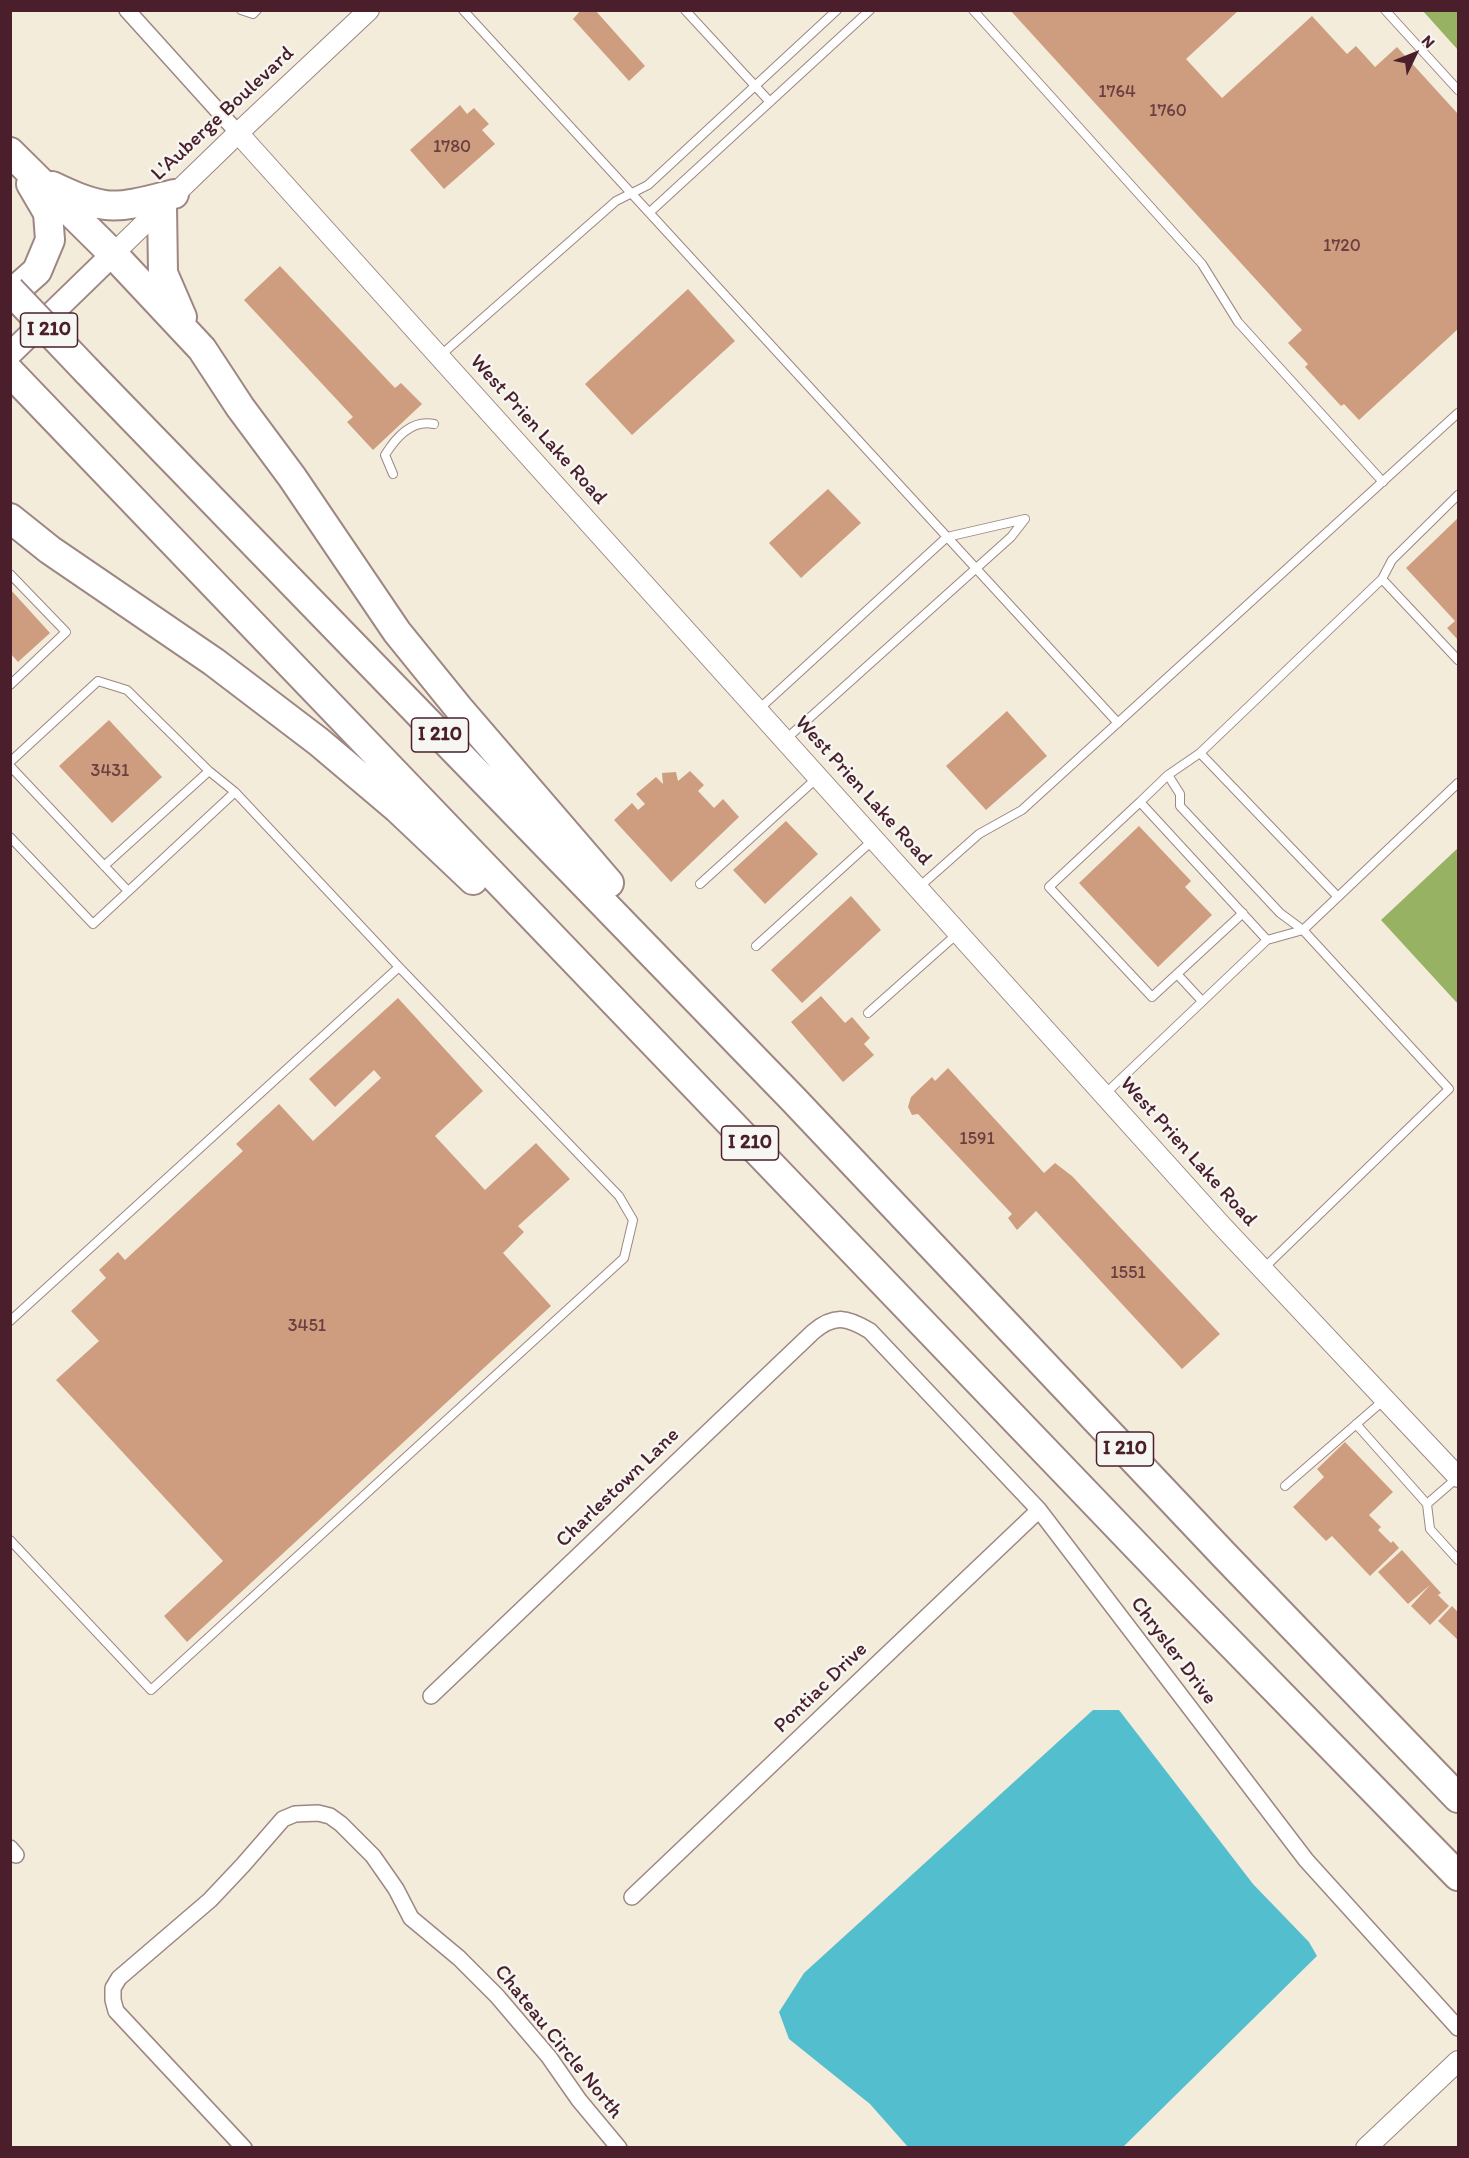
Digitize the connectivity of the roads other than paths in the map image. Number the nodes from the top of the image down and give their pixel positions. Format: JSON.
{"nodes":[{"id":1,"x":127,"y":10,"type":"edge"},
{"id":2,"x":241,"y":10,"type":"edge"},
{"id":3,"x":257,"y":10,"type":"edge"},
{"id":4,"x":369,"y":10,"type":"edge"},
{"id":5,"x":463,"y":10,"type":"edge"},
{"id":6,"x":685,"y":10,"type":"edge"},
{"id":7,"x":837,"y":10,"type":"edge"},
{"id":8,"x":870,"y":10,"type":"edge"},
{"id":9,"x":974,"y":10,"type":"edge"},
{"id":10,"x":1385,"y":10,"type":"edge"},
{"id":11,"x":755,"y":86,"type":"junction"},
{"id":12,"x":1458,"y":90,"type":"edge"},
{"id":13,"x":770,"y":102,"type":"junction"},
{"id":14,"x":238,"y":133,"type":"junction"},
{"id":15,"x":11,"y":152,"type":"edge"},
{"id":16,"x":40,"y":181,"type":"junction"},
{"id":17,"x":631,"y":193,"type":"junction"},
{"id":18,"x":168,"y":200,"type":"junction"},
{"id":19,"x":650,"y":212,"type":"junction"},
{"id":20,"x":112,"y":254,"type":"junction"},
{"id":21,"x":10,"y":290,"type":"edge"},
{"id":22,"x":10,"y":296,"type":"edge"},
{"id":23,"x":202,"y":349,"type":"junction"},
{"id":24,"x":10,"y":354,"type":"edge"},
{"id":25,"x":440,"y":356,"type":"junction"},
{"id":26,"x":10,"y":372,"type":"edge"},
{"id":27,"x":1458,"y":413,"type":"edge"},
{"id":28,"x":434,"y":424,"type":"dead end"},
{"id":29,"x":393,"y":474,"type":"dead end"},
{"id":30,"x":1383,"y":482,"type":"junction"},
{"id":31,"x":1458,"y":495,"type":"edge"},
{"id":32,"x":10,"y":518,"type":"edge"},
{"id":33,"x":947,"y":537,"type":"junction"},
{"id":34,"x":975,"y":568,"type":"junction"},
{"id":35,"x":10,"y":574,"type":"edge"},
{"id":36,"x":1382,"y":579,"type":"junction"},
{"id":37,"x":1458,"y":660,"type":"edge"},
{"id":38,"x":10,"y":685,"type":"edge"},
{"id":39,"x":758,"y":711,"type":"junction"},
{"id":40,"x":1118,"y":723,"type":"junction"},
{"id":41,"x":785,"y":740,"type":"junction"},
{"id":42,"x":1200,"y":753,"type":"junction"},
{"id":43,"x":10,"y":764,"type":"edge"},
{"id":44,"x":209,"y":771,"type":"junction"},
{"id":45,"x":1168,"y":775,"type":"junction"},
{"id":46,"x":818,"y":777,"type":"junction"},
{"id":47,"x":1458,"y":783,"type":"edge"},
{"id":48,"x":235,"y":792,"type":"junction"},
{"id":49,"x":1140,"y":802,"type":"junction"},
{"id":50,"x":10,"y":837,"type":"edge"},
{"id":51,"x":874,"y":839,"type":"junction"},
{"id":52,"x":104,"y":866,"type":"junction"},
{"id":53,"x":700,"y":884,"type":"dead end"},
{"id":54,"x":918,"y":888,"type":"junction"},
{"id":55,"x":128,"y":891,"type":"junction"},
{"id":56,"x":1338,"y":897,"type":"junction"},
{"id":57,"x":1243,"y":913,"type":"junction"},
{"id":58,"x":1303,"y":930,"type":"junction"},
{"id":59,"x":958,"y":933,"type":"junction"},
{"id":60,"x":1267,"y":940,"type":"junction"},
{"id":61,"x":756,"y":946,"type":"dead end"},
{"id":62,"x":570,"y":955,"type":"junction"},
{"id":63,"x":399,"y":966,"type":"junction"},
{"id":64,"x":1177,"y":974,"type":"junction"},
{"id":65,"x":1202,"y":1001,"type":"junction"},
{"id":66,"x":868,"y":1013,"type":"dead end"},
{"id":67,"x":1104,"y":1095,"type":"junction"},
{"id":68,"x":793,"y":1099,"type":"junction"},
{"id":69,"x":1263,"y":1269,"type":"junction"},
{"id":70,"x":839,"y":1319,"type":"joint"},
{"id":71,"x":10,"y":1321,"type":"edge"},
{"id":72,"x":1385,"y":1399,"type":"junction"},
{"id":73,"x":1356,"y":1424,"type":"junction"},
{"id":74,"x":1458,"y":1477,"type":"edge"},
{"id":75,"x":1285,"y":1486,"type":"dead end"},
{"id":76,"x":1427,"y":1504,"type":"junction"},
{"id":77,"x":1039,"y":1510,"type":"junction"},
{"id":78,"x":10,"y":1540,"type":"edge"},
{"id":79,"x":1458,"y":1560,"type":"edge"},
{"id":80,"x":431,"y":1696,"type":"dead end"},
{"id":81,"x":1458,"y":1798,"type":"edge"},
{"id":82,"x":1458,"y":1876,"type":"edge"},
{"id":83,"x":632,"y":1897,"type":"dead end"},
{"id":84,"x":1458,"y":2028,"type":"edge"},
{"id":85,"x":1458,"y":2061,"type":"edge"},
{"id":86,"x":244,"y":2148,"type":"edge"},
{"id":87,"x":619,"y":2148,"type":"edge"},
{"id":88,"x":1366,"y":2148,"type":"edge"}],
"edges":[{"from":1,"to":14,"type":"street"},
{"from":2,"to":3,"type":"lane"},
{"from":4,"to":14,"type":"street","name":"L'Auberge Boulevard"},
{"from":5,"to":17,"type":"lane"},
{"from":6,"to":11,"type":"lane"},
{"from":7,"to":11,"type":"lane"},
{"from":8,"to":13,"type":"lane"},
{"from":9,"to":30,"type":"lane"},
{"from":10,"to":12,"type":"lane"},
{"from":11,"to":13,"type":"lane"},
{"from":11,"to":17,"type":"lane"},
{"from":13,"to":19,"type":"lane"},
{"from":14,"to":18,"type":"street","name":"L'Auberge Boulevard"},
{"from":14,"to":25,"type":"street","name":"West Prien Lake Road"},
{"from":15,"to":16,"type":"highway"},
{"from":15,"to":22,"type":"highway"},
{"from":16,"to":18,"type":"highway"},
{"from":16,"to":20,"type":"highway"},
{"from":17,"to":19,"type":"lane"},
{"from":17,"to":25,"type":"lane"},
{"from":18,"to":20,"type":"street","name":"L'Auberge Boulevard"},
{"from":18,"to":23,"type":"highway"},
{"from":19,"to":33,"type":"lane"},
{"from":20,"to":23,"type":"highway"},
{"from":20,"to":24,"type":"main road"},
{"from":21,"to":68,"type":"highway","number":"I 210","bridge":true},
{"from":23,"to":68,"type":"highway"},
{"from":25,"to":39,"type":"street","name":"West Prien Lake Road"},
{"from":26,"to":62,"type":"highway","number":"I 210"},
{"from":27,"to":30,"type":"lane"},
{"from":28,"to":29,"type":"lane"},
{"from":30,"to":40,"type":"lane"},
{"from":31,"to":36,"type":"lane"},
{"from":32,"to":62,"type":"highway"},
{"from":33,"to":34,"type":"lane"},
{"from":33,"to":34,"type":"lane"},
{"from":33,"to":39,"type":"lane"},
{"from":34,"to":40,"type":"lane"},
{"from":34,"to":41,"type":"lane"},
{"from":35,"to":38,"type":"lane"},
{"from":36,"to":37,"type":"lane"},
{"from":36,"to":42,"type":"lane"},
{"from":39,"to":41,"type":"street","name":"West Prien Lake Road"},
{"from":40,"to":54,"type":"lane"},
{"from":41,"to":46,"type":"street","name":"West Prien Lake Road"},
{"from":42,"to":45,"type":"lane"},
{"from":42,"to":56,"type":"lane"},
{"from":43,"to":44,"type":"lane"},
{"from":43,"to":52,"type":"lane"},
{"from":44,"to":48,"type":"lane"},
{"from":44,"to":52,"type":"lane"},
{"from":45,"to":49,"type":"lane"},
{"from":45,"to":58,"type":"lane"},
{"from":46,"to":51,"type":"street","name":"West Prien Lake Road"},
{"from":46,"to":53,"type":"lane"},
{"from":47,"to":56,"type":"lane"},
{"from":48,"to":55,"type":"lane"},
{"from":48,"to":63,"type":"lane"},
{"from":49,"to":57,"type":"lane"},
{"from":49,"to":64,"type":"lane"},
{"from":50,"to":55,"type":"lane"},
{"from":51,"to":54,"type":"street","name":"West Prien Lake Road"},
{"from":51,"to":61,"type":"lane"},
{"from":52,"to":55,"type":"lane"},
{"from":54,"to":59,"type":"street","name":"West Prien Lake Road"},
{"from":56,"to":58,"type":"lane"},
{"from":57,"to":60,"type":"lane"},
{"from":57,"to":64,"type":"lane"},
{"from":58,"to":60,"type":"lane"},
{"from":58,"to":69,"type":"lane"},
{"from":59,"to":66,"type":"lane"},
{"from":59,"to":67,"type":"street","name":"West Prien Lake Road"},
{"from":60,"to":65,"type":"lane"},
{"from":62,"to":82,"type":"highway","number":"I 210"},
{"from":63,"to":71,"type":"lane"},
{"from":63,"to":78,"type":"lane"},
{"from":64,"to":65,"type":"lane"},
{"from":65,"to":67,"type":"lane"},
{"from":67,"to":69,"type":"street","name":"West Prien Lake Road"},
{"from":68,"to":81,"type":"highway","number":"I 210"},
{"from":69,"to":72,"type":"street","name":"West Prien Lake Road"},
{"from":70,"to":77,"type":"street","name":"Chrysler Drive"},
{"from":70,"to":80,"type":"street","name":"Charlestown Lane"},
{"from":72,"to":73,"type":"lane"},
{"from":72,"to":74,"type":"street","name":"West Prien Lake Road"},
{"from":73,"to":75,"type":"lane"},
{"from":73,"to":76,"type":"lane"},
{"from":74,"to":76,"type":"lane"},
{"from":76,"to":79,"type":"lane"},
{"from":77,"to":83,"type":"street","name":"Pontiac Drive"},
{"from":77,"to":84,"type":"street","name":"Chrysler Drive"},
{"from":85,"to":88,"type":"street"},
{"from":86,"to":87,"type":"street","name":"Chateau Circle North"}]}
